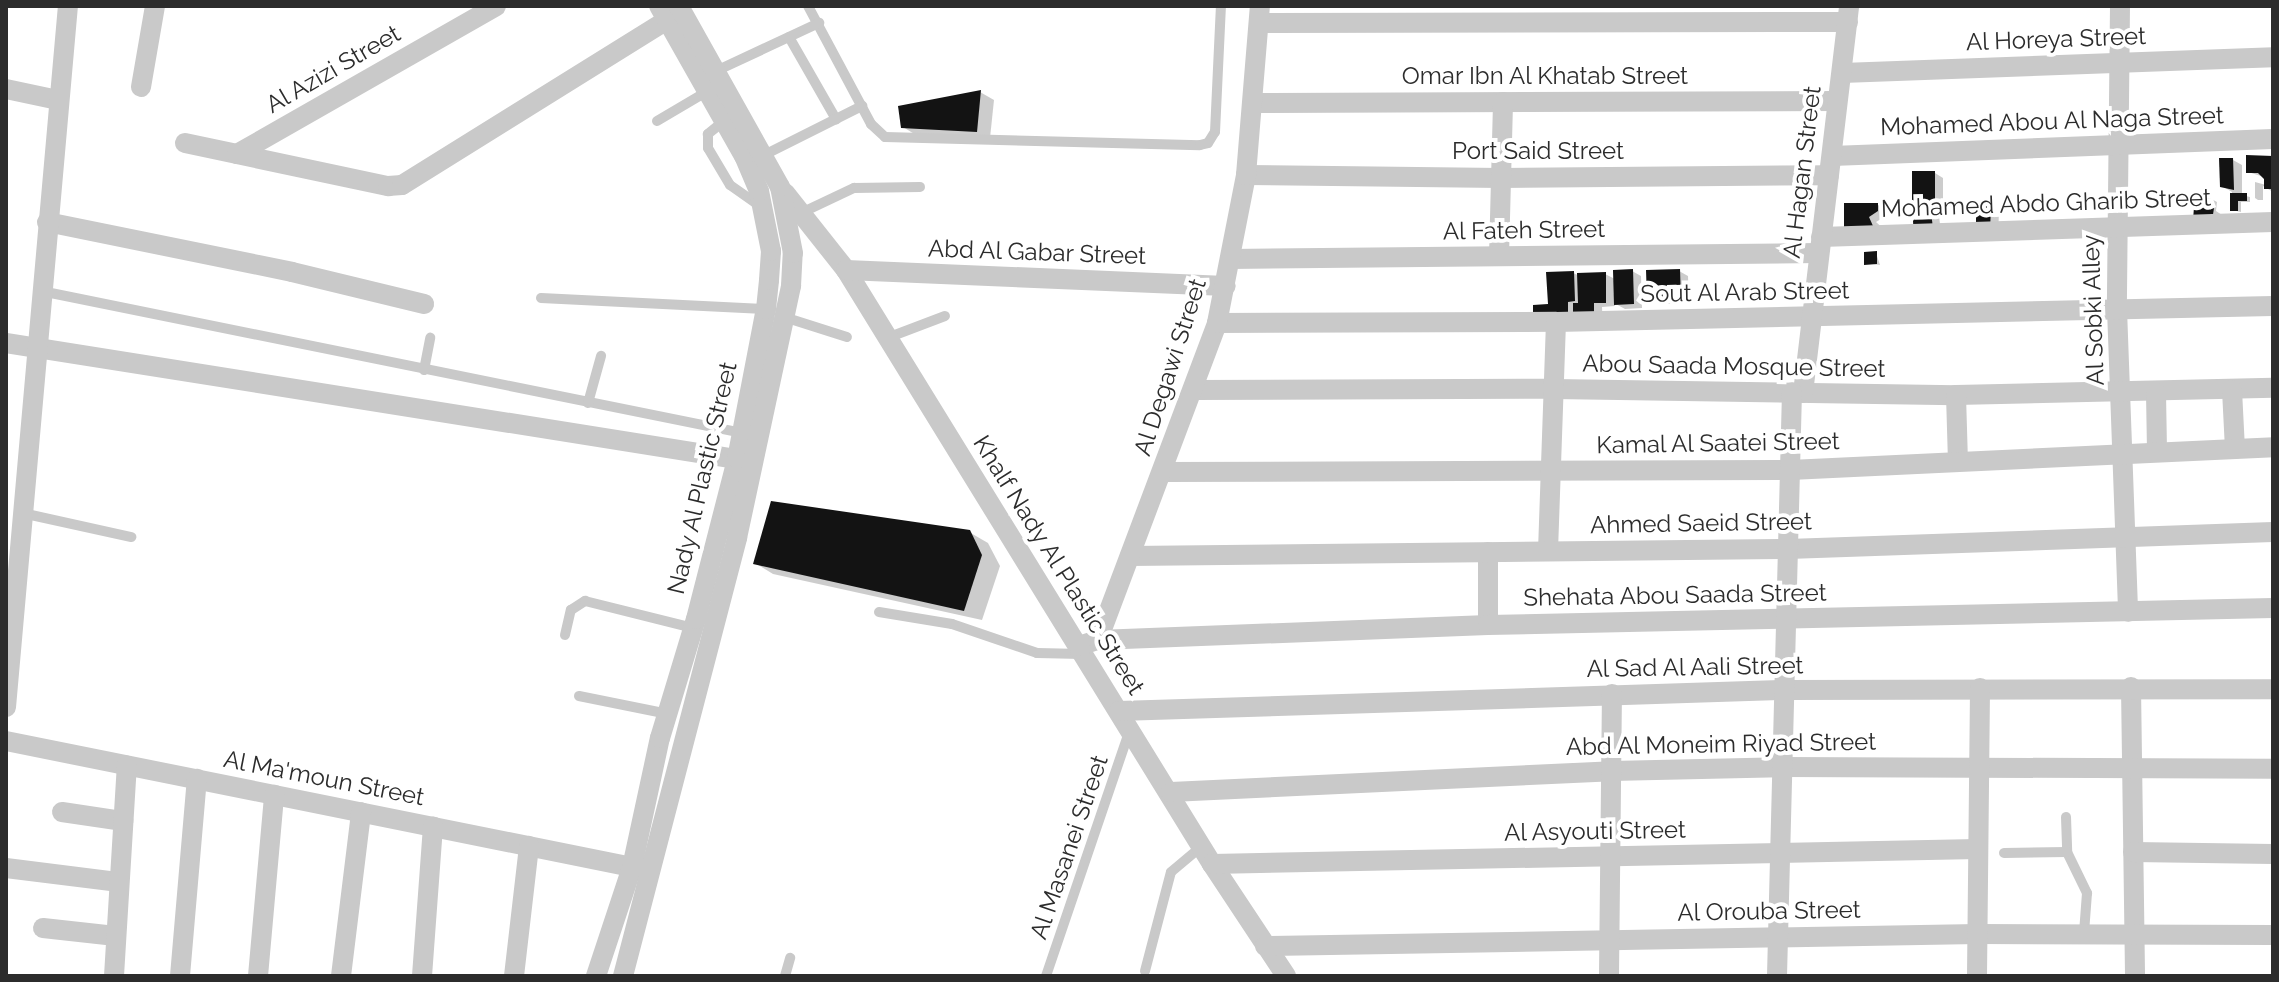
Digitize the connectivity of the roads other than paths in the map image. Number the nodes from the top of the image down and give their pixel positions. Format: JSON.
{"nodes":[{"id":1,"x":68,"y":6,"type":"edge"},
{"id":2,"x":155,"y":6,"type":"edge"},
{"id":3,"x":496,"y":6,"type":"edge"},
{"id":4,"x":808,"y":6,"type":"edge"},
{"id":5,"x":1221,"y":6,"type":"edge"},
{"id":6,"x":2120,"y":6,"type":"edge"},
{"id":7,"x":668,"y":11,"type":"edge"},
{"id":8,"x":1848,"y":14,"type":"edge"},
{"id":9,"x":1259,"y":15,"type":"edge"},
{"id":10,"x":1566,"y":15,"type":"edge"},
{"id":11,"x":819,"y":23,"type":"junction"},
{"id":12,"x":789,"y":37,"type":"junction"},
{"id":13,"x":2273,"y":57,"type":"edge"},
{"id":14,"x":2118,"y":62,"type":"junction"},
{"id":15,"x":716,"y":71,"type":"junction"},
{"id":16,"x":1842,"y":73,"type":"junction"},
{"id":17,"x":141,"y":87,"type":"dead end"},
{"id":18,"x":6,"y":89,"type":"edge"},
{"id":19,"x":708,"y":91,"type":"junction"},
{"id":20,"x":58,"y":100,"type":"junction"},
{"id":21,"x":1837,"y":101,"type":"junction"},
{"id":22,"x":1503,"y":102,"type":"junction"},
{"id":23,"x":1253,"y":103,"type":"junction"},
{"id":24,"x":862,"y":106,"type":"junction"},
{"id":25,"x":836,"y":119,"type":"junction"},
{"id":26,"x":657,"y":121,"type":"dead end"},
{"id":27,"x":2273,"y":139,"type":"edge"},
{"id":28,"x":185,"y":143,"type":"dead end"},
{"id":29,"x":2118,"y":143,"type":"junction"},
{"id":30,"x":237,"y":154,"type":"junction"},
{"id":31,"x":764,"y":155,"type":"junction"},
{"id":32,"x":1831,"y":165,"type":"junction"},
{"id":33,"x":1246,"y":175,"type":"junction"},
{"id":34,"x":1501,"y":178,"type":"junction"},
{"id":35,"x":780,"y":187,"type":"junction"},
{"id":36,"x":920,"y":187,"type":"dead end"},
{"id":37,"x":801,"y":213,"type":"junction"},
{"id":38,"x":47,"y":222,"type":"junction"},
{"id":39,"x":2273,"y":222,"type":"edge"},
{"id":40,"x":2116,"y":225,"type":"junction"},
{"id":41,"x":1820,"y":245,"type":"junction"},
{"id":42,"x":1499,"y":256,"type":"junction"},
{"id":43,"x":1230,"y":259,"type":"junction"},
{"id":44,"x":846,"y":270,"type":"junction"},
{"id":45,"x":1226,"y":286,"type":"junction"},
{"id":46,"x":41,"y":291,"type":"junction"},
{"id":47,"x":541,"y":298,"type":"dead end"},
{"id":48,"x":424,"y":304,"type":"dead end"},
{"id":49,"x":2273,"y":306,"type":"edge"},
{"id":50,"x":2117,"y":309,"type":"junction"},
{"id":51,"x":775,"y":313,"type":"junction"},
{"id":52,"x":945,"y":316,"type":"dead end"},
{"id":53,"x":1810,"y":317,"type":"junction"},
{"id":54,"x":1556,"y":322,"type":"junction"},
{"id":55,"x":1217,"y":323,"type":"junction"},
{"id":56,"x":847,"y":337,"type":"dead end"},
{"id":57,"x":430,"y":338,"type":"dead end"},
{"id":58,"x":887,"y":338,"type":"junction"},
{"id":59,"x":6,"y":343,"type":"edge"},
{"id":60,"x":36,"y":348,"type":"junction"},
{"id":61,"x":601,"y":356,"type":"dead end"},
{"id":62,"x":424,"y":370,"type":"junction"},
{"id":63,"x":2273,"y":388,"type":"edge"},
{"id":64,"x":1554,"y":389,"type":"junction"},
{"id":65,"x":1194,"y":390,"type":"junction"},
{"id":66,"x":2232,"y":390,"type":"junction"},
{"id":67,"x":1798,"y":393,"type":"junction"},
{"id":68,"x":2156,"y":393,"type":"junction"},
{"id":69,"x":2122,"y":394,"type":"junction"},
{"id":70,"x":1956,"y":395,"type":"junction"},
{"id":71,"x":588,"y":403,"type":"junction"},
{"id":72,"x":742,"y":433,"type":"junction"},
{"id":73,"x":2273,"y":447,"type":"edge"},
{"id":74,"x":2235,"y":449,"type":"junction"},
{"id":75,"x":2157,"y":452,"type":"junction"},
{"id":76,"x":2122,"y":454,"type":"junction"},
{"id":77,"x":737,"y":459,"type":"junction"},
{"id":78,"x":1958,"y":462,"type":"junction"},
{"id":79,"x":1790,"y":470,"type":"junction"},
{"id":80,"x":1551,"y":471,"type":"junction"},
{"id":81,"x":1162,"y":472,"type":"junction"},
{"id":82,"x":17,"y":515,"type":"edge"},
{"id":83,"x":2273,"y":532,"type":"edge"},
{"id":84,"x":2123,"y":535,"type":"junction"},
{"id":85,"x":131,"y":537,"type":"dead end"},
{"id":86,"x":1788,"y":549,"type":"junction"},
{"id":87,"x":1548,"y":551,"type":"junction"},
{"id":88,"x":1488,"y":552,"type":"junction"},
{"id":89,"x":1130,"y":556,"type":"junction"},
{"id":90,"x":10,"y":608,"type":"edge"},
{"id":91,"x":2273,"y":608,"type":"edge"},
{"id":92,"x":879,"y":612,"type":"dead end"},
{"id":93,"x":2128,"y":612,"type":"junction"},
{"id":94,"x":1786,"y":620,"type":"junction"},
{"id":95,"x":1488,"y":625,"type":"junction"},
{"id":96,"x":693,"y":628,"type":"junction"},
{"id":97,"x":565,"y":635,"type":"dead end"},
{"id":98,"x":1087,"y":647,"type":"junction"},
{"id":99,"x":2131,"y":687,"type":"junction"},
{"id":100,"x":1980,"y":688,"type":"junction"},
{"id":101,"x":2273,"y":689,"type":"edge"},
{"id":102,"x":1784,"y":690,"type":"junction"},
{"id":103,"x":1612,"y":694,"type":"junction"},
{"id":104,"x":579,"y":696,"type":"dead end"},
{"id":105,"x":6,"y":707,"type":"edge"},
{"id":106,"x":1119,"y":711,"type":"junction"},
{"id":107,"x":668,"y":714,"type":"junction"},
{"id":108,"x":1130,"y":730,"type":"junction"},
{"id":109,"x":6,"y":741,"type":"edge"},
{"id":110,"x":127,"y":765,"type":"junction"},
{"id":111,"x":1979,"y":766,"type":"junction"},
{"id":112,"x":1782,"y":767,"type":"junction"},
{"id":113,"x":2132,"y":767,"type":"junction"},
{"id":114,"x":2273,"y":769,"type":"edge"},
{"id":115,"x":1611,"y":771,"type":"junction"},
{"id":116,"x":197,"y":779,"type":"junction"},
{"id":117,"x":1171,"y":792,"type":"junction"},
{"id":118,"x":274,"y":795,"type":"junction"},
{"id":119,"x":62,"y":812,"type":"dead end"},
{"id":120,"x":361,"y":812,"type":"junction"},
{"id":121,"x":2066,"y":817,"type":"dead end"},
{"id":122,"x":123,"y":821,"type":"junction"},
{"id":123,"x":433,"y":826,"type":"junction"},
{"id":124,"x":529,"y":846,"type":"junction"},
{"id":125,"x":1978,"y":849,"type":"junction"},
{"id":126,"x":2067,"y":852,"type":"junction"},
{"id":127,"x":2133,"y":852,"type":"junction"},
{"id":128,"x":1780,"y":853,"type":"junction"},
{"id":129,"x":2004,"y":853,"type":"dead end"},
{"id":130,"x":2273,"y":854,"type":"edge"},
{"id":131,"x":1207,"y":855,"type":"junction"},
{"id":132,"x":1610,"y":856,"type":"junction"},
{"id":133,"x":632,"y":867,"type":"junction"},
{"id":134,"x":6,"y":868,"type":"edge"},
{"id":135,"x":119,"y":882,"type":"junction"},
{"id":136,"x":43,"y":928,"type":"dead end"},
{"id":137,"x":2084,"y":933,"type":"junction"},
{"id":138,"x":2135,"y":933,"type":"junction"},
{"id":139,"x":1978,"y":934,"type":"junction"},
{"id":140,"x":2273,"y":935,"type":"edge"},
{"id":141,"x":116,"y":936,"type":"junction"},
{"id":142,"x":1778,"y":937,"type":"junction"},
{"id":143,"x":1609,"y":938,"type":"junction"},
{"id":144,"x":1265,"y":946,"type":"junction"},
{"id":145,"x":790,"y":958,"type":"dead end"},
{"id":146,"x":1145,"y":971,"type":"dead end"},
{"id":147,"x":114,"y":976,"type":"edge"},
{"id":148,"x":180,"y":976,"type":"edge"},
{"id":149,"x":258,"y":976,"type":"edge"},
{"id":150,"x":341,"y":976,"type":"edge"},
{"id":151,"x":422,"y":976,"type":"edge"},
{"id":152,"x":514,"y":976,"type":"edge"},
{"id":153,"x":596,"y":976,"type":"edge"},
{"id":154,"x":623,"y":976,"type":"edge"},
{"id":155,"x":785,"y":976,"type":"edge"},
{"id":156,"x":1046,"y":976,"type":"edge"},
{"id":157,"x":1286,"y":976,"type":"edge"},
{"id":158,"x":1609,"y":976,"type":"edge"},
{"id":159,"x":1777,"y":976,"type":"edge"},
{"id":160,"x":1977,"y":976,"type":"edge"},
{"id":161,"x":2135,"y":976,"type":"edge"}],
"edges":[{"from":1,"to":20,"type":"street"},
{"from":2,"to":17,"type":"street"},
{"from":3,"to":30,"type":"street","name":"Al Azizi Street"},
{"from":4,"to":11,"type":"lane"},
{"from":5,"to":24,"type":"lane"},
{"from":6,"to":14,"type":"street","name":"Al Sobki Alley"},
{"from":7,"to":15,"type":"street","name":"Nady Al Plastic Street"},
{"from":7,"to":19,"type":"street","name":"Nady Al Plastic Street"},
{"from":7,"to":30,"type":"street"},
{"from":8,"to":10,"type":"street"},
{"from":8,"to":16,"type":"street","name":"Al Hagan Street"},
{"from":9,"to":10,"type":"street"},
{"from":9,"to":23,"type":"street","name":"Al Degawi Street"},
{"from":11,"to":12,"type":"lane"},
{"from":11,"to":24,"type":"lane"},
{"from":12,"to":15,"type":"lane"},
{"from":12,"to":25,"type":"lane"},
{"from":13,"to":14,"type":"street","name":"Al Horeya Street"},
{"from":14,"to":16,"type":"street","name":"Al Horeya Street"},
{"from":14,"to":29,"type":"street","name":"Al Sobki Alley"},
{"from":15,"to":31,"type":"street","name":"Nady Al Plastic Street"},
{"from":16,"to":21,"type":"street","name":"Al Hagan Street"},
{"from":18,"to":20,"type":"street"},
{"from":19,"to":26,"type":"lane"},
{"from":19,"to":51,"type":"street","name":"Nady Al Plastic Street"},
{"from":20,"to":38,"type":"street"},
{"from":21,"to":22,"type":"street","name":"Omar Ibn Al Khatab Street"},
{"from":21,"to":32,"type":"street","name":"Al Hagan Street"},
{"from":22,"to":23,"type":"street","name":"Omar Ibn Al Khatab Street"},
{"from":22,"to":34,"type":"street"},
{"from":23,"to":33,"type":"street","name":"Al Degawi Street"},
{"from":24,"to":25,"type":"lane"},
{"from":25,"to":31,"type":"lane"},
{"from":27,"to":29,"type":"street","name":"Mohamed Abou Al Naga Street"},
{"from":28,"to":30,"type":"street"},
{"from":29,"to":32,"type":"street","name":"Mohamed Abou Al Naga Street"},
{"from":29,"to":40,"type":"street","name":"Al Sobki Alley"},
{"from":31,"to":35,"type":"street","name":"Nady Al Plastic Street"},
{"from":32,"to":34,"type":"street","name":"Port Said Street"},
{"from":32,"to":41,"type":"street","name":"Al Hagan Street"},
{"from":33,"to":34,"type":"street","name":"Port Said Street"},
{"from":33,"to":43,"type":"street","name":"Al Degawi Street"},
{"from":34,"to":42,"type":"street"},
{"from":35,"to":37,"type":"street","name":"Khalf Nady Al Plastic Street"},
{"from":35,"to":51,"type":"street","name":"Nady Al Plastic Street"},
{"from":36,"to":37,"type":"lane"},
{"from":37,"to":44,"type":"street","name":"Khalf Nady Al Plastic Street"},
{"from":38,"to":46,"type":"street"},
{"from":38,"to":48,"type":"street"},
{"from":39,"to":40,"type":"street","name":"Mohamed Abdo Gharib Street"},
{"from":40,"to":41,"type":"street","name":"Mohamed Abdo Gharib Street"},
{"from":40,"to":50,"type":"street","name":"Al Sobki Alley"},
{"from":41,"to":42,"type":"street","name":"Al Fateh Street"},
{"from":41,"to":53,"type":"street","name":"Al Hagan Street"},
{"from":42,"to":43,"type":"street","name":"Al Fateh Street"},
{"from":43,"to":45,"type":"street","name":"Al Degawi Street"},
{"from":44,"to":45,"type":"street","name":"Abd Al Gabar Street"},
{"from":44,"to":58,"type":"street","name":"Khalf Nady Al Plastic Street"},
{"from":45,"to":55,"type":"street","name":"Al Degawi Street"},
{"from":46,"to":60,"type":"street"},
{"from":46,"to":62,"type":"lane"},
{"from":47,"to":51,"type":"lane"},
{"from":49,"to":50,"type":"street","name":"Sout Al Arab Street"},
{"from":50,"to":53,"type":"street","name":"Sout Al Arab Street"},
{"from":50,"to":69,"type":"street","name":"Al Sobki Alley"},
{"from":51,"to":56,"type":"lane"},
{"from":51,"to":72,"type":"street","name":"Nady Al Plastic Street"},
{"from":51,"to":154,"type":"street","name":"Nady Al Plastic Street"},
{"from":52,"to":58,"type":"lane"},
{"from":53,"to":54,"type":"street","name":"Sout Al Arab Street"},
{"from":53,"to":67,"type":"street","name":"Al Hagan Street"},
{"from":54,"to":55,"type":"street","name":"Sout Al Arab Street"},
{"from":54,"to":64,"type":"street"},
{"from":55,"to":65,"type":"street","name":"Al Degawi Street"},
{"from":57,"to":62,"type":"lane"},
{"from":58,"to":98,"type":"street","name":"Khalf Nady Al Plastic Street"},
{"from":59,"to":60,"type":"street"},
{"from":60,"to":77,"type":"street"},
{"from":60,"to":82,"type":"street"},
{"from":61,"to":71,"type":"lane"},
{"from":62,"to":71,"type":"lane"},
{"from":63,"to":66,"type":"street","name":"Abou Saada Mosque Street"},
{"from":64,"to":65,"type":"street","name":"Abou Saada Mosque Street"},
{"from":64,"to":67,"type":"street","name":"Abou Saada Mosque Street"},
{"from":64,"to":80,"type":"street"},
{"from":65,"to":81,"type":"street","name":"Al Degawi Street"},
{"from":66,"to":68,"type":"street","name":"Abou Saada Mosque Street"},
{"from":66,"to":74,"type":"street"},
{"from":67,"to":70,"type":"street","name":"Abou Saada Mosque Street"},
{"from":67,"to":79,"type":"street","name":"Al Hagan Street"},
{"from":68,"to":69,"type":"street","name":"Abou Saada Mosque Street"},
{"from":68,"to":75,"type":"street"},
{"from":69,"to":70,"type":"street","name":"Abou Saada Mosque Street"},
{"from":69,"to":76,"type":"street","name":"Al Sobki Alley"},
{"from":70,"to":78,"type":"street"},
{"from":71,"to":72,"type":"lane"},
{"from":72,"to":77,"type":"street","name":"Nady Al Plastic Street"},
{"from":73,"to":74,"type":"street","name":"Kamal Al Saatei Street"},
{"from":74,"to":75,"type":"street","name":"Kamal Al Saatei Street"},
{"from":75,"to":76,"type":"street","name":"Kamal Al Saatei Street"},
{"from":76,"to":78,"type":"street","name":"Kamal Al Saatei Street"},
{"from":76,"to":84,"type":"street","name":"Al Sobki Alley"},
{"from":77,"to":96,"type":"street","name":"Nady Al Plastic Street"},
{"from":78,"to":79,"type":"street","name":"Kamal Al Saatei Street"},
{"from":79,"to":80,"type":"street","name":"Kamal Al Saatei Street"},
{"from":79,"to":86,"type":"street","name":"Al Hagan Street"},
{"from":80,"to":81,"type":"street","name":"Kamal Al Saatei Street"},
{"from":80,"to":87,"type":"street"},
{"from":81,"to":89,"type":"street","name":"Al Degawi Street"},
{"from":82,"to":85,"type":"lane"},
{"from":82,"to":90,"type":"street"},
{"from":83,"to":84,"type":"street","name":"Ahmed Saeid Street"},
{"from":84,"to":86,"type":"street","name":"Ahmed Saeid Street"},
{"from":84,"to":93,"type":"street","name":"Al Sobki Alley"},
{"from":86,"to":87,"type":"street","name":"Ahmed Saeid Street"},
{"from":86,"to":94,"type":"street","name":"Al Hagan Street"},
{"from":87,"to":88,"type":"street","name":"Ahmed Saeid Street"},
{"from":88,"to":89,"type":"street","name":"Ahmed Saeid Street"},
{"from":88,"to":95,"type":"street"},
{"from":89,"to":98,"type":"street","name":"Al Degawi Street"},
{"from":90,"to":105,"type":"street"},
{"from":91,"to":93,"type":"street","name":"Shehata Abou Saada Street"},
{"from":92,"to":98,"type":"lane"},
{"from":93,"to":94,"type":"street","name":"Shehata Abou Saada Street"},
{"from":94,"to":95,"type":"street","name":"Shehata Abou Saada Street"},
{"from":94,"to":102,"type":"street","name":"Al Hagan Street"},
{"from":95,"to":98,"type":"street","name":"Shehata Abou Saada Street"},
{"from":96,"to":97,"type":"lane"},
{"from":96,"to":107,"type":"street","name":"Nady Al Plastic Street"},
{"from":98,"to":106,"type":"street","name":"Khalf Nady Al Plastic Street"},
{"from":99,"to":100,"type":"street","name":"Al Sad Al Aali Street"},
{"from":99,"to":101,"type":"street","name":"Al Sad Al Aali Street"},
{"from":99,"to":113,"type":"street"},
{"from":100,"to":102,"type":"street","name":"Al Sad Al Aali Street"},
{"from":100,"to":111,"type":"street"},
{"from":102,"to":103,"type":"street","name":"Al Sad Al Aali Street"},
{"from":102,"to":112,"type":"street","name":"Al Hagan Street"},
{"from":103,"to":106,"type":"street","name":"Al Sad Al Aali Street"},
{"from":103,"to":115,"type":"street"},
{"from":104,"to":107,"type":"lane"},
{"from":106,"to":108,"type":"street","name":"Khalf Nady Al Plastic Street"},
{"from":107,"to":133,"type":"street","name":"Nady Al Plastic Street"},
{"from":108,"to":117,"type":"street","name":"Khalf Nady Al Plastic Street"},
{"from":108,"to":156,"type":"lane","name":"Al Masanei Street"},
{"from":109,"to":110,"type":"street","name":"Al Ma'moun Street"},
{"from":110,"to":116,"type":"street","name":"Al Ma'moun Street"},
{"from":110,"to":122,"type":"street"},
{"from":111,"to":112,"type":"street","name":"Abd Al Moneim Riyad Street"},
{"from":111,"to":113,"type":"street","name":"Abd Al Moneim Riyad Street"},
{"from":111,"to":125,"type":"street"},
{"from":112,"to":115,"type":"street","name":"Abd Al Moneim Riyad Street"},
{"from":112,"to":128,"type":"street","name":"Al Hagan Street"},
{"from":113,"to":114,"type":"street","name":"Abd Al Moneim Riyad Street"},
{"from":113,"to":127,"type":"street"},
{"from":115,"to":117,"type":"street","name":"Abd Al Moneim Riyad Street"},
{"from":115,"to":132,"type":"street"},
{"from":116,"to":118,"type":"street","name":"Al Ma'moun Street"},
{"from":116,"to":148,"type":"street"},
{"from":117,"to":131,"type":"street","name":"Khalf Nady Al Plastic Street"},
{"from":118,"to":120,"type":"street","name":"Al Ma'moun Street"},
{"from":118,"to":149,"type":"street"},
{"from":119,"to":122,"type":"street"},
{"from":120,"to":123,"type":"street","name":"Al Ma'moun Street"},
{"from":120,"to":150,"type":"street"},
{"from":121,"to":126,"type":"lane"},
{"from":122,"to":135,"type":"street"},
{"from":123,"to":124,"type":"street","name":"Al Ma'moun Street"},
{"from":123,"to":151,"type":"street"},
{"from":124,"to":133,"type":"street","name":"Al Ma'moun Street"},
{"from":124,"to":152,"type":"street"},
{"from":125,"to":128,"type":"street","name":"Al Asyouti Street"},
{"from":125,"to":139,"type":"street"},
{"from":126,"to":129,"type":"lane"},
{"from":126,"to":137,"type":"lane"},
{"from":127,"to":130,"type":"street"},
{"from":127,"to":138,"type":"street"},
{"from":128,"to":132,"type":"street","name":"Al Asyouti Street"},
{"from":128,"to":142,"type":"street","name":"Al Hagan Street"},
{"from":131,"to":132,"type":"street","name":"Al Asyouti Street"},
{"from":131,"to":144,"type":"street","name":"Khalf Nady Al Plastic Street"},
{"from":131,"to":146,"type":"lane"},
{"from":132,"to":143,"type":"street"},
{"from":133,"to":153,"type":"street","name":"Nady Al Plastic Street"},
{"from":134,"to":135,"type":"street"},
{"from":135,"to":141,"type":"street"},
{"from":136,"to":141,"type":"street"},
{"from":137,"to":138,"type":"street","name":"Al Orouba Street"},
{"from":137,"to":139,"type":"street","name":"Al Orouba Street"},
{"from":138,"to":140,"type":"street","name":"Al Orouba Street"},
{"from":138,"to":161,"type":"street"},
{"from":139,"to":142,"type":"street","name":"Al Orouba Street"},
{"from":139,"to":160,"type":"street"},
{"from":141,"to":147,"type":"street"},
{"from":142,"to":143,"type":"street","name":"Al Orouba Street"},
{"from":142,"to":159,"type":"street","name":"Al Hagan Street"},
{"from":143,"to":144,"type":"street","name":"Al Orouba Street"},
{"from":143,"to":158,"type":"street"},
{"from":144,"to":157,"type":"street","name":"Khalf Nady Al Plastic Street"},
{"from":145,"to":155,"type":"lane"}]}
